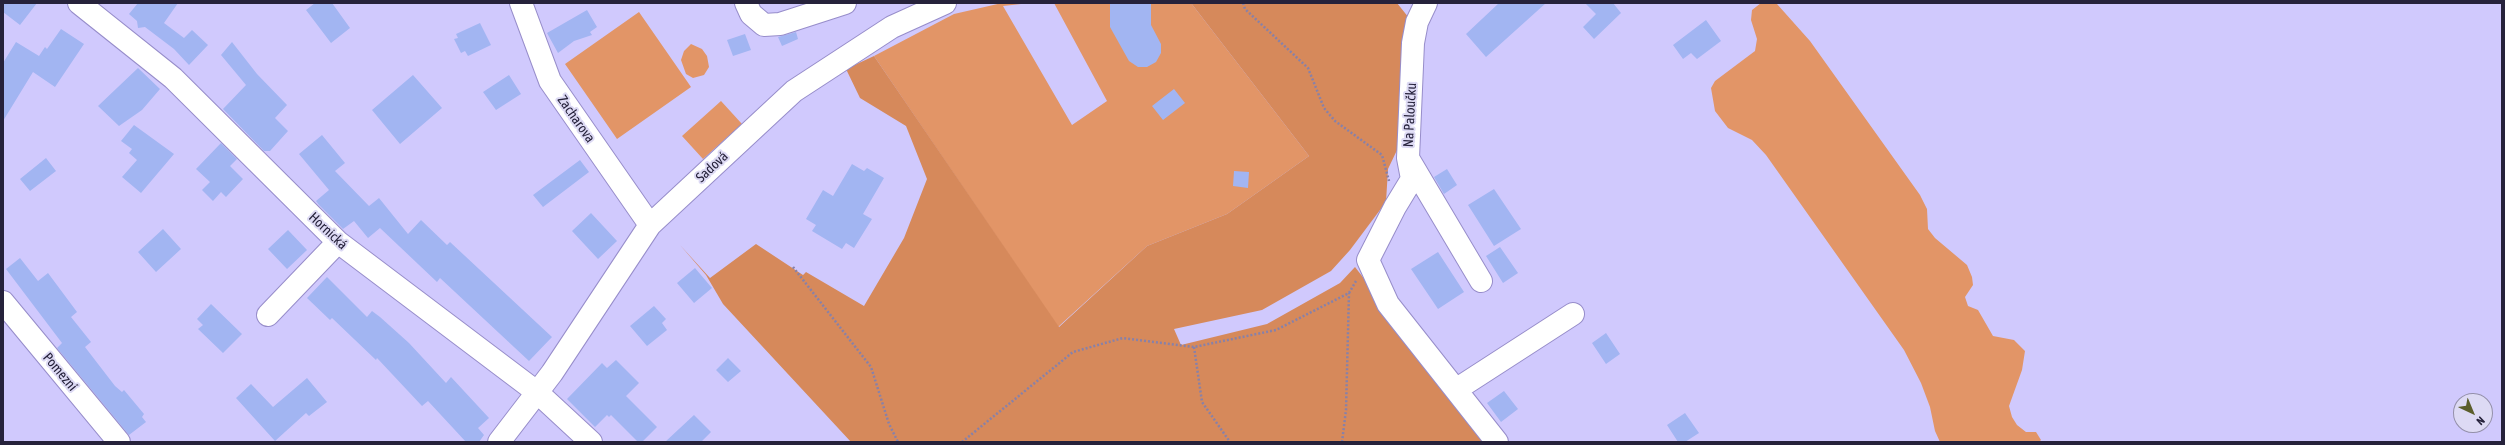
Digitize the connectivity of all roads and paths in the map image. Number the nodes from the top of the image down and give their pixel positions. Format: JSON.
{"nodes":[{"id":1,"x":79,"y":3,"type":"edge"},
{"id":2,"x":521,"y":3,"type":"edge"},
{"id":3,"x":746,"y":3,"type":"edge"},
{"id":4,"x":845,"y":3,"type":"edge"},
{"id":5,"x":945,"y":3,"type":"edge"},
{"id":6,"x":1243,"y":3,"type":"edge"},
{"id":7,"x":1426,"y":3,"type":"edge"},
{"id":8,"x":1408,"y":158,"type":"junction"},
{"id":9,"x":1395,"y":207,"type":"junction"},
{"id":10,"x":650,"y":225,"type":"junction"},
{"id":11,"x":338,"y":242,"type":"junction"},
{"id":12,"x":1368,"y":260,"type":"junction"},
{"id":13,"x":792,"y":267,"type":"dead end"},
{"id":14,"x":1481,"y":281,"type":"dead end"},
{"id":15,"x":1350,"y":293,"type":"junction"},
{"id":16,"x":4,"y":305,"type":"edge"},
{"id":17,"x":1573,"y":314,"type":"dead end"},
{"id":18,"x":268,"y":315,"type":"dead end"},
{"id":19,"x":1194,"y":347,"type":"junction"},
{"id":20,"x":1457,"y":390,"type":"junction"},
{"id":21,"x":538,"y":393,"type":"junction"},
{"id":22,"x":119,"y":442,"type":"edge"},
{"id":23,"x":499,"y":442,"type":"edge"},
{"id":24,"x":591,"y":442,"type":"edge"},
{"id":25,"x":898,"y":442,"type":"edge"},
{"id":26,"x":962,"y":442,"type":"edge"},
{"id":27,"x":1230,"y":442,"type":"edge"},
{"id":28,"x":1342,"y":442,"type":"edge"},
{"id":29,"x":1497,"y":442,"type":"edge"}],
"edges":[{"from":1,"to":11,"type":"street","name":"Hornická"},
{"from":2,"to":10,"type":"street","name":"Zacharova"},
{"from":3,"to":4,"type":"street"},
{"from":5,"to":10,"type":"street","name":"Sadová"},
{"from":6,"to":9,"type":"path"},
{"from":7,"to":8,"type":"street","name":"Na Paloučku"},
{"from":8,"to":9,"type":"street"},
{"from":8,"to":14,"type":"street","name":"Na Paloučku"},
{"from":9,"to":12,"type":"street"},
{"from":10,"to":21,"type":"street","name":"Sadová"},
{"from":11,"to":18,"type":"street"},
{"from":11,"to":21,"type":"street","name":"Hornická"},
{"from":12,"to":15,"type":"path"},
{"from":12,"to":20,"type":"street"},
{"from":13,"to":25,"type":"path"},
{"from":15,"to":19,"type":"path"},
{"from":15,"to":28,"type":"path"},
{"from":16,"to":22,"type":"street","name":"Pomezní"},
{"from":17,"to":20,"type":"street"},
{"from":19,"to":26,"type":"path"},
{"from":19,"to":27,"type":"path"},
{"from":20,"to":29,"type":"street"},
{"from":21,"to":23,"type":"street","name":"Sadová"},
{"from":21,"to":24,"type":"street","name":"Hornická"}]}
